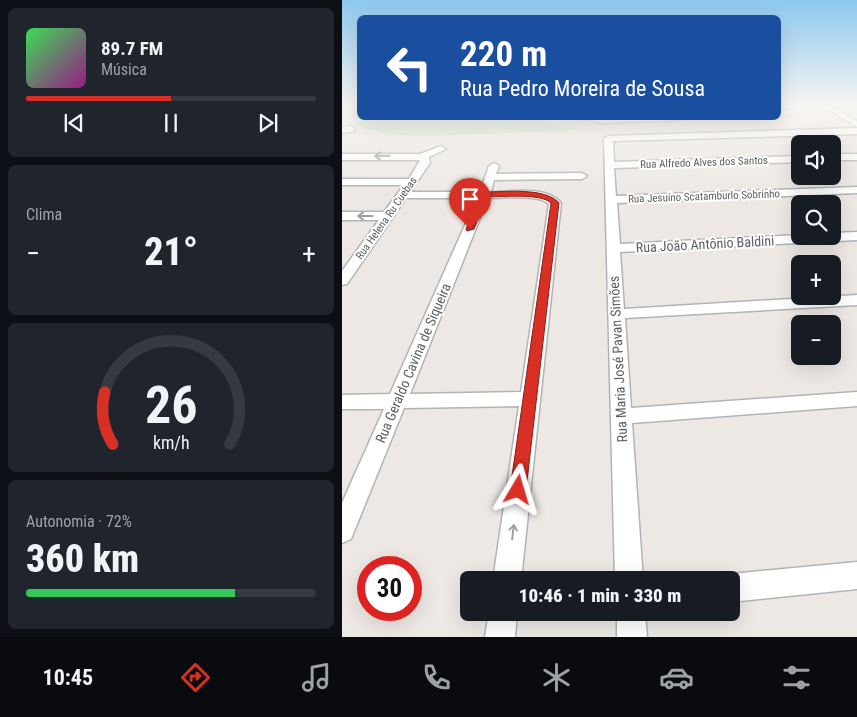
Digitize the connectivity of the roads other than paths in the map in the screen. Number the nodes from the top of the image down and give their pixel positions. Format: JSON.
{"nodes":[{"id":1,"x":740,"y":135,"type":"edge"},
{"id":2,"x":442,"y":149,"type":"dead end"},
{"id":3,"x":856,"y":156,"type":"edge"},
{"id":4,"x":342,"y":157,"type":"edge"},
{"id":5,"x":421,"y":157,"type":"junction"},
{"id":6,"x":841,"y":157,"type":"edge"},
{"id":7,"x":791,"y":159,"type":"edge"},
{"id":8,"x":609,"y":166,"type":"junction"},
{"id":9,"x":582,"y":176,"type":"dead end"},
{"id":10,"x":342,"y":182,"type":"edge"},
{"id":11,"x":412,"y":182,"type":"junction"},
{"id":12,"x":856,"y":190,"type":"edge"},
{"id":13,"x":484,"y":194,"type":"junction"},
{"id":14,"x":402,"y":195,"type":"junction"},
{"id":15,"x":611,"y":200,"type":"junction"},
{"id":16,"x":342,"y":216,"type":"edge"},
{"id":17,"x":389,"y":216,"type":"junction"},
{"id":18,"x":856,"y":236,"type":"edge"},
{"id":19,"x":613,"y":248,"type":"junction"},
{"id":20,"x":342,"y":260,"type":"edge"},
{"id":21,"x":357,"y":260,"type":"junction"},
{"id":22,"x":342,"y":281,"type":"edge"},
{"id":23,"x":856,"y":300,"type":"edge"},
{"id":24,"x":616,"y":314,"type":"junction"},
{"id":25,"x":529,"y":399,"type":"junction"},
{"id":26,"x":856,"y":399,"type":"edge"},
{"id":27,"x":397,"y":400,"type":"junction"},
{"id":28,"x":342,"y":402,"type":"edge"},
{"id":29,"x":621,"y":416,"type":"junction"},
{"id":30,"x":342,"y":531,"type":"edge"},
{"id":31,"x":508,"y":571,"type":"edge"},
{"id":32,"x":629,"y":571,"type":"edge"},
{"id":33,"x":856,"y":575,"type":"edge"},
{"id":34,"x":740,"y":587,"type":"edge"},
{"id":35,"x":502,"y":621,"type":"edge"},
{"id":36,"x":631,"y":621,"type":"edge"},
{"id":37,"x":500,"y":637,"type":"edge"},
{"id":38,"x":632,"y":637,"type":"edge"}],
"edges":[{"from":1,"to":8,"type":"street","name":"Rua Maria José Pavan Simões"},
{"from":2,"to":5,"type":"street"},
{"from":3,"to":6,"type":"street"},
{"from":5,"to":4,"type":"street","one_way":true},
{"from":5,"to":11,"type":"street","name":"Rua Helena Ru Cuebas"},
{"from":7,"to":8,"type":"street","name":"Rua Alfredo Alves dos Santos"},
{"from":8,"to":15,"type":"street","name":"Rua Maria José Pavan Simões"},
{"from":9,"to":13,"type":"street","name":"Rua Geraldo Cavina de Siqueira"},
{"from":10,"to":11,"type":"street"},
{"from":11,"to":14,"type":"street","name":"Rua Helena Ru Cuebas"},
{"from":12,"to":15,"type":"street","name":"Rua Jesuíno Scatamburlo Sobrinho"},
{"from":13,"to":14,"type":"street"},
{"from":13,"to":25,"type":"street"},
{"from":13,"to":27,"type":"street","name":"Rua Geraldo Cavina de Siqueira"},
{"from":14,"to":17,"type":"street","name":"Rua Helena Ru Cuebas"},
{"from":15,"to":19,"type":"street","name":"Rua Maria José Pavan Simões"},
{"from":17,"to":16,"type":"street","one_way":true},
{"from":17,"to":21,"type":"street","name":"Rua Helena Ru Cuebas"},
{"from":18,"to":19,"type":"street","name":"Rua João Antônio Baldini"},
{"from":19,"to":24,"type":"street","name":"Rua Maria José Pavan Simões"},
{"from":20,"to":21,"type":"street"},
{"from":21,"to":22,"type":"street","name":"Rua Helena Ru Cuebas"},
{"from":23,"to":24,"type":"street"},
{"from":24,"to":29,"type":"street","name":"Rua Maria José Pavan Simões"},
{"from":25,"to":27,"type":"street"},
{"from":31,"to":25,"type":"street","one_way":true},
{"from":26,"to":29,"type":"street"},
{"from":27,"to":28,"type":"street"},
{"from":27,"to":30,"type":"street","name":"Rua Geraldo Cavina de Siqueira"},
{"from":29,"to":32,"type":"street","name":"Rua Maria José Pavan Simões"},
{"from":33,"to":34,"type":"street"},
{"from":35,"to":37,"type":"street"},
{"from":36,"to":38,"type":"street"}]}
